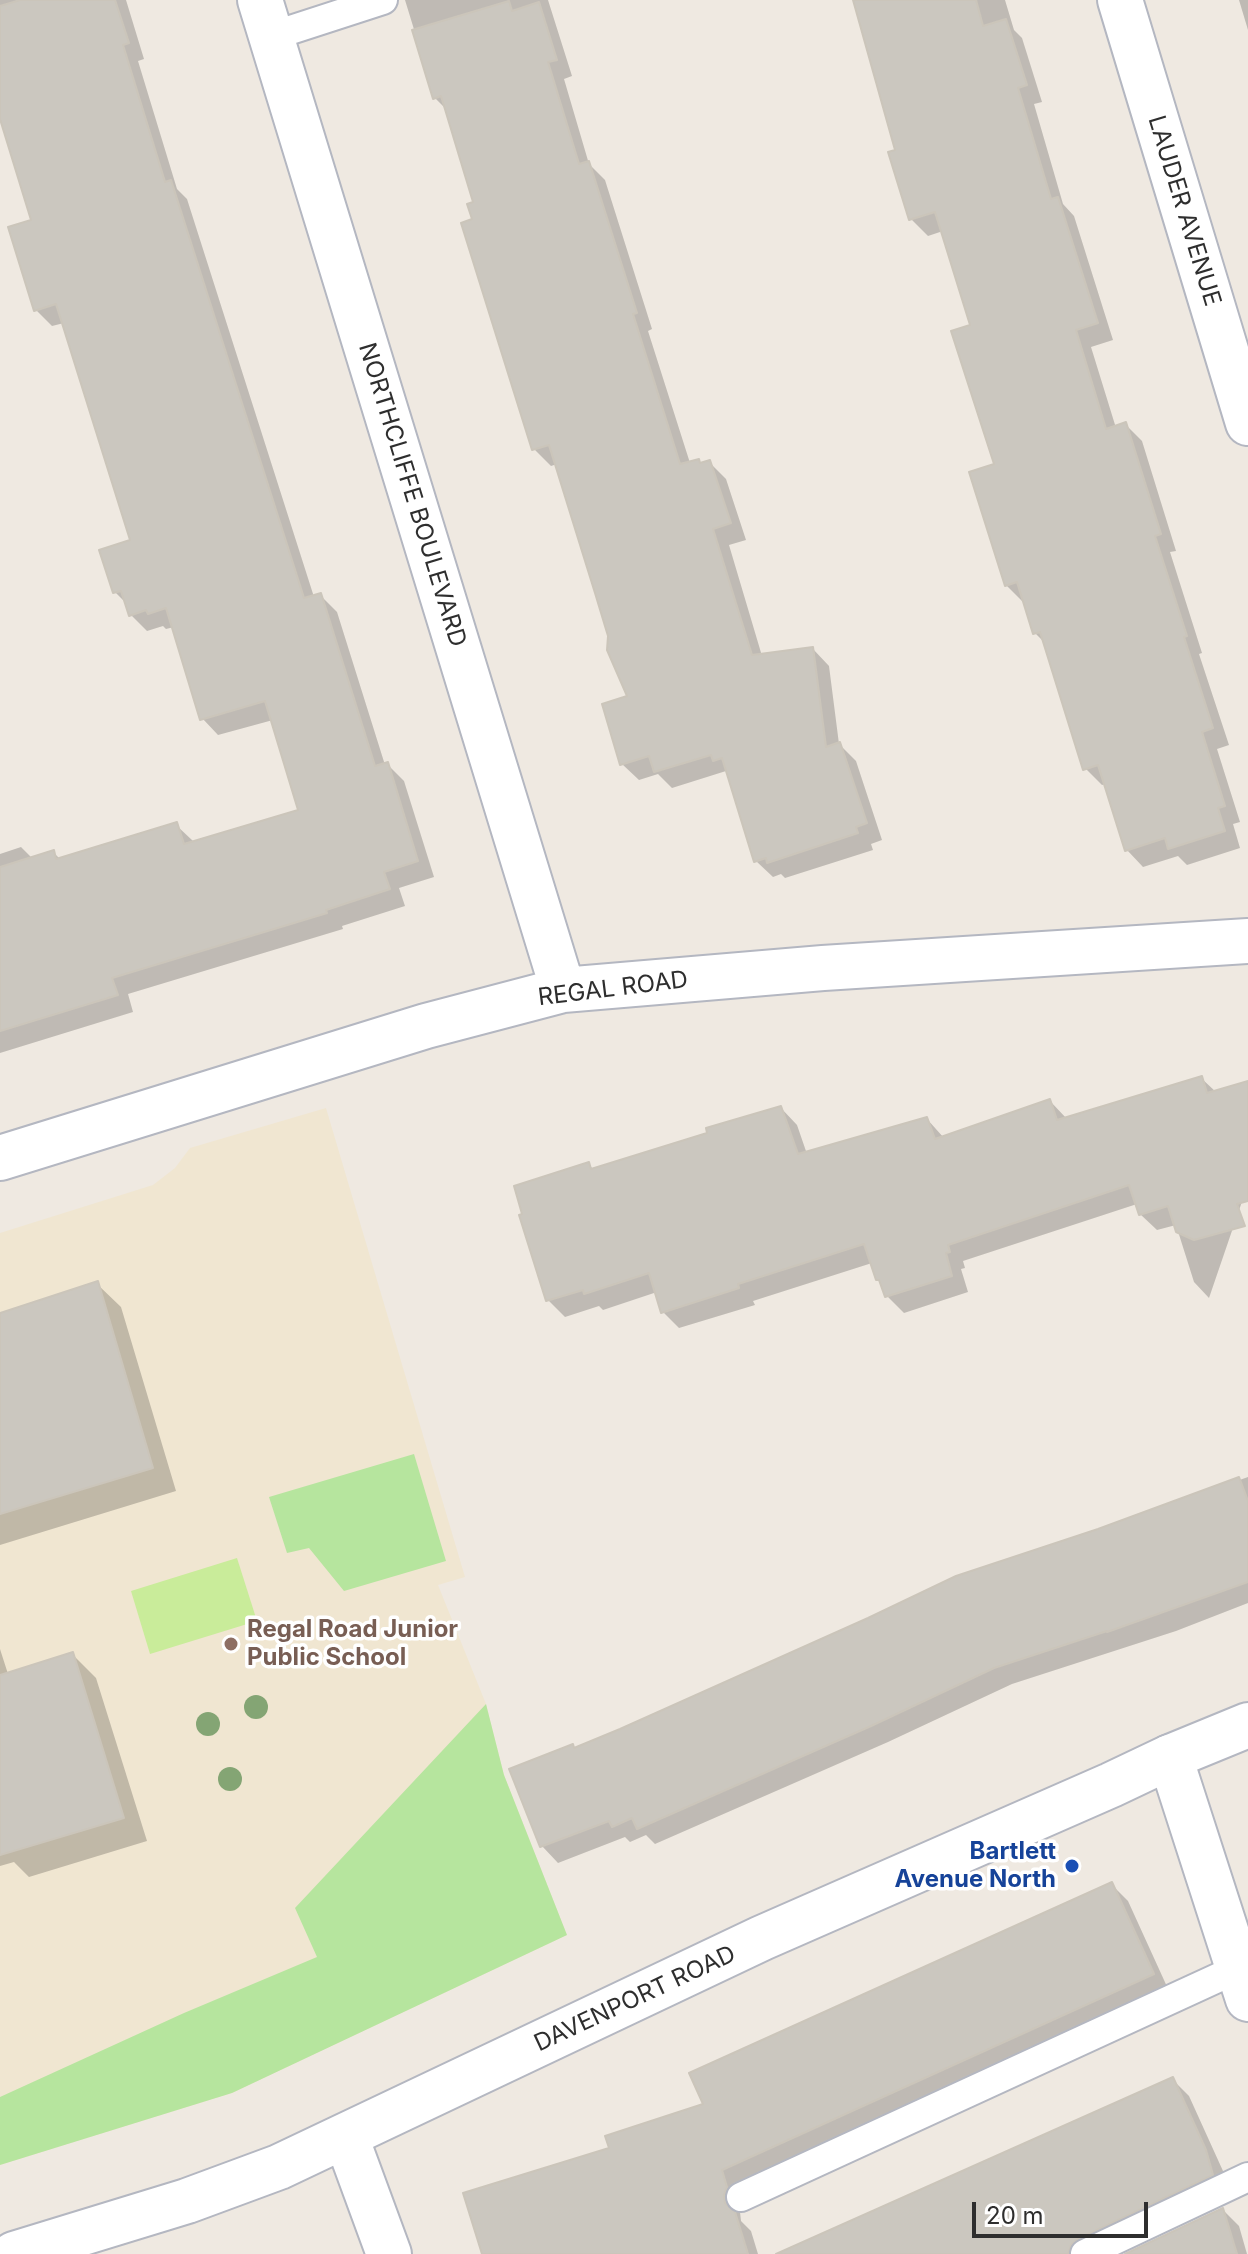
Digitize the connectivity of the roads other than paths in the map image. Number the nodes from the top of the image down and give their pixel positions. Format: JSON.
{"nodes":[{"id":1,"x":383,"y":0,"type":"edge"},
{"id":2,"x":1120,"y":0,"type":"edge"},
{"id":3,"x":266,"y":18,"type":"edge"},
{"id":4,"x":1248,"y":423,"type":"edge"},
{"id":5,"x":1248,"y":941,"type":"edge"},
{"id":6,"x":563,"y":990,"type":"junction"},
{"id":7,"x":0,"y":1158,"type":"edge"},
{"id":8,"x":1248,"y":1725,"type":"edge"},
{"id":9,"x":1170,"y":1757,"type":"junction"},
{"id":10,"x":1243,"y":1984,"type":"edge"},
{"id":11,"x":346,"y":2137,"type":"junction"},
{"id":12,"x":1248,"y":2177,"type":"edge"},
{"id":13,"x":741,"y":2197,"type":"dead end"},
{"id":14,"x":14,"y":2254,"type":"edge"},
{"id":15,"x":389,"y":2254,"type":"edge"},
{"id":16,"x":1085,"y":2254,"type":"edge"}],
"edges":[{"from":1,"to":3,"type":"lane"},
{"from":2,"to":4,"type":"street","name":"LAUDER AVENUE"},
{"from":3,"to":6,"type":"street","name":"NORTHCLIFFE BOULEVARD"},
{"from":5,"to":6,"type":"street","name":"REGAL ROAD"},
{"from":6,"to":7,"type":"street","name":"REGAL ROAD"},
{"from":8,"to":9,"type":"street","name":"DAVENPORT ROAD"},
{"from":9,"to":10,"type":"street"},
{"from":9,"to":11,"type":"street","name":"DAVENPORT ROAD"},
{"from":10,"to":13,"type":"lane"},
{"from":11,"to":14,"type":"street","name":"DAVENPORT ROAD"},
{"from":11,"to":15,"type":"street"},
{"from":12,"to":16,"type":"lane"}]}
